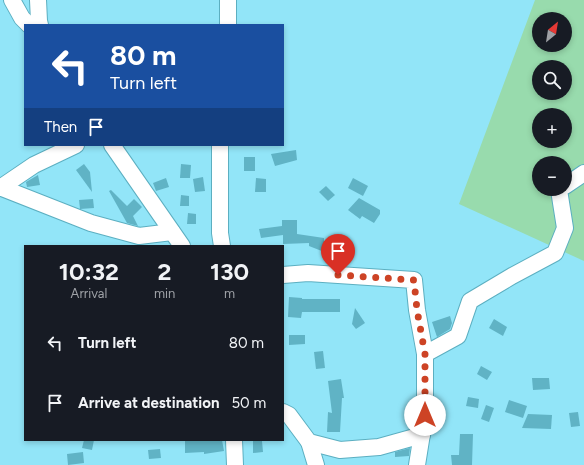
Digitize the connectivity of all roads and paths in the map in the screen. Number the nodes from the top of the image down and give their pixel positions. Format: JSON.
{"nodes":[{"id":1,"x":12,"y":0,"type":"edge"},
{"id":2,"x":38,"y":0,"type":"edge"},
{"id":3,"x":228,"y":0,"type":"edge"},
{"id":4,"x":28,"y":24,"type":"edge"},
{"id":5,"x":40,"y":24,"type":"edge"},
{"id":6,"x":228,"y":24,"type":"edge"},
{"id":7,"x":74,"y":146,"type":"edge"},
{"id":8,"x":113,"y":146,"type":"edge"},
{"id":9,"x":220,"y":146,"type":"edge"},
{"id":10,"x":584,"y":173,"type":"edge"},
{"id":11,"x":572,"y":181,"type":"edge"},
{"id":12,"x":1,"y":188,"type":"edge"},
{"id":13,"x":560,"y":196,"type":"edge"},
{"id":14,"x":172,"y":232,"type":"junction"},
{"id":15,"x":181,"y":245,"type":"edge"},
{"id":16,"x":222,"y":245,"type":"edge"},
{"id":17,"x":284,"y":275,"type":"edge"},
{"id":18,"x":425,"y":354,"type":"junction"},
{"id":19,"x":284,"y":412,"type":"edge"},
{"id":20,"x":422,"y":436,"type":"junction"},
{"id":21,"x":234,"y":441,"type":"edge"},
{"id":22,"x":309,"y":442,"type":"junction"},
{"id":23,"x":235,"y":465,"type":"edge"},
{"id":24,"x":316,"y":465,"type":"edge"},
{"id":25,"x":417,"y":465,"type":"edge"}],
"edges":[{"from":1,"to":4,"type":"street"},
{"from":2,"to":5,"type":"street"},
{"from":3,"to":6,"type":"street"},
{"from":7,"to":12,"type":"street"},
{"from":8,"to":14,"type":"street"},
{"from":9,"to":16,"type":"street"},
{"from":10,"to":11,"type":"street"},
{"from":12,"to":14,"type":"street"},
{"from":13,"to":18,"type":"street"},
{"from":14,"to":15,"type":"street"},
{"from":17,"to":18,"type":"street"},
{"from":18,"to":20,"type":"street"},
{"from":19,"to":22,"type":"street"},
{"from":20,"to":22,"type":"street"},
{"from":20,"to":25,"type":"street"},
{"from":21,"to":23,"type":"street"},
{"from":22,"to":24,"type":"street"}]}
